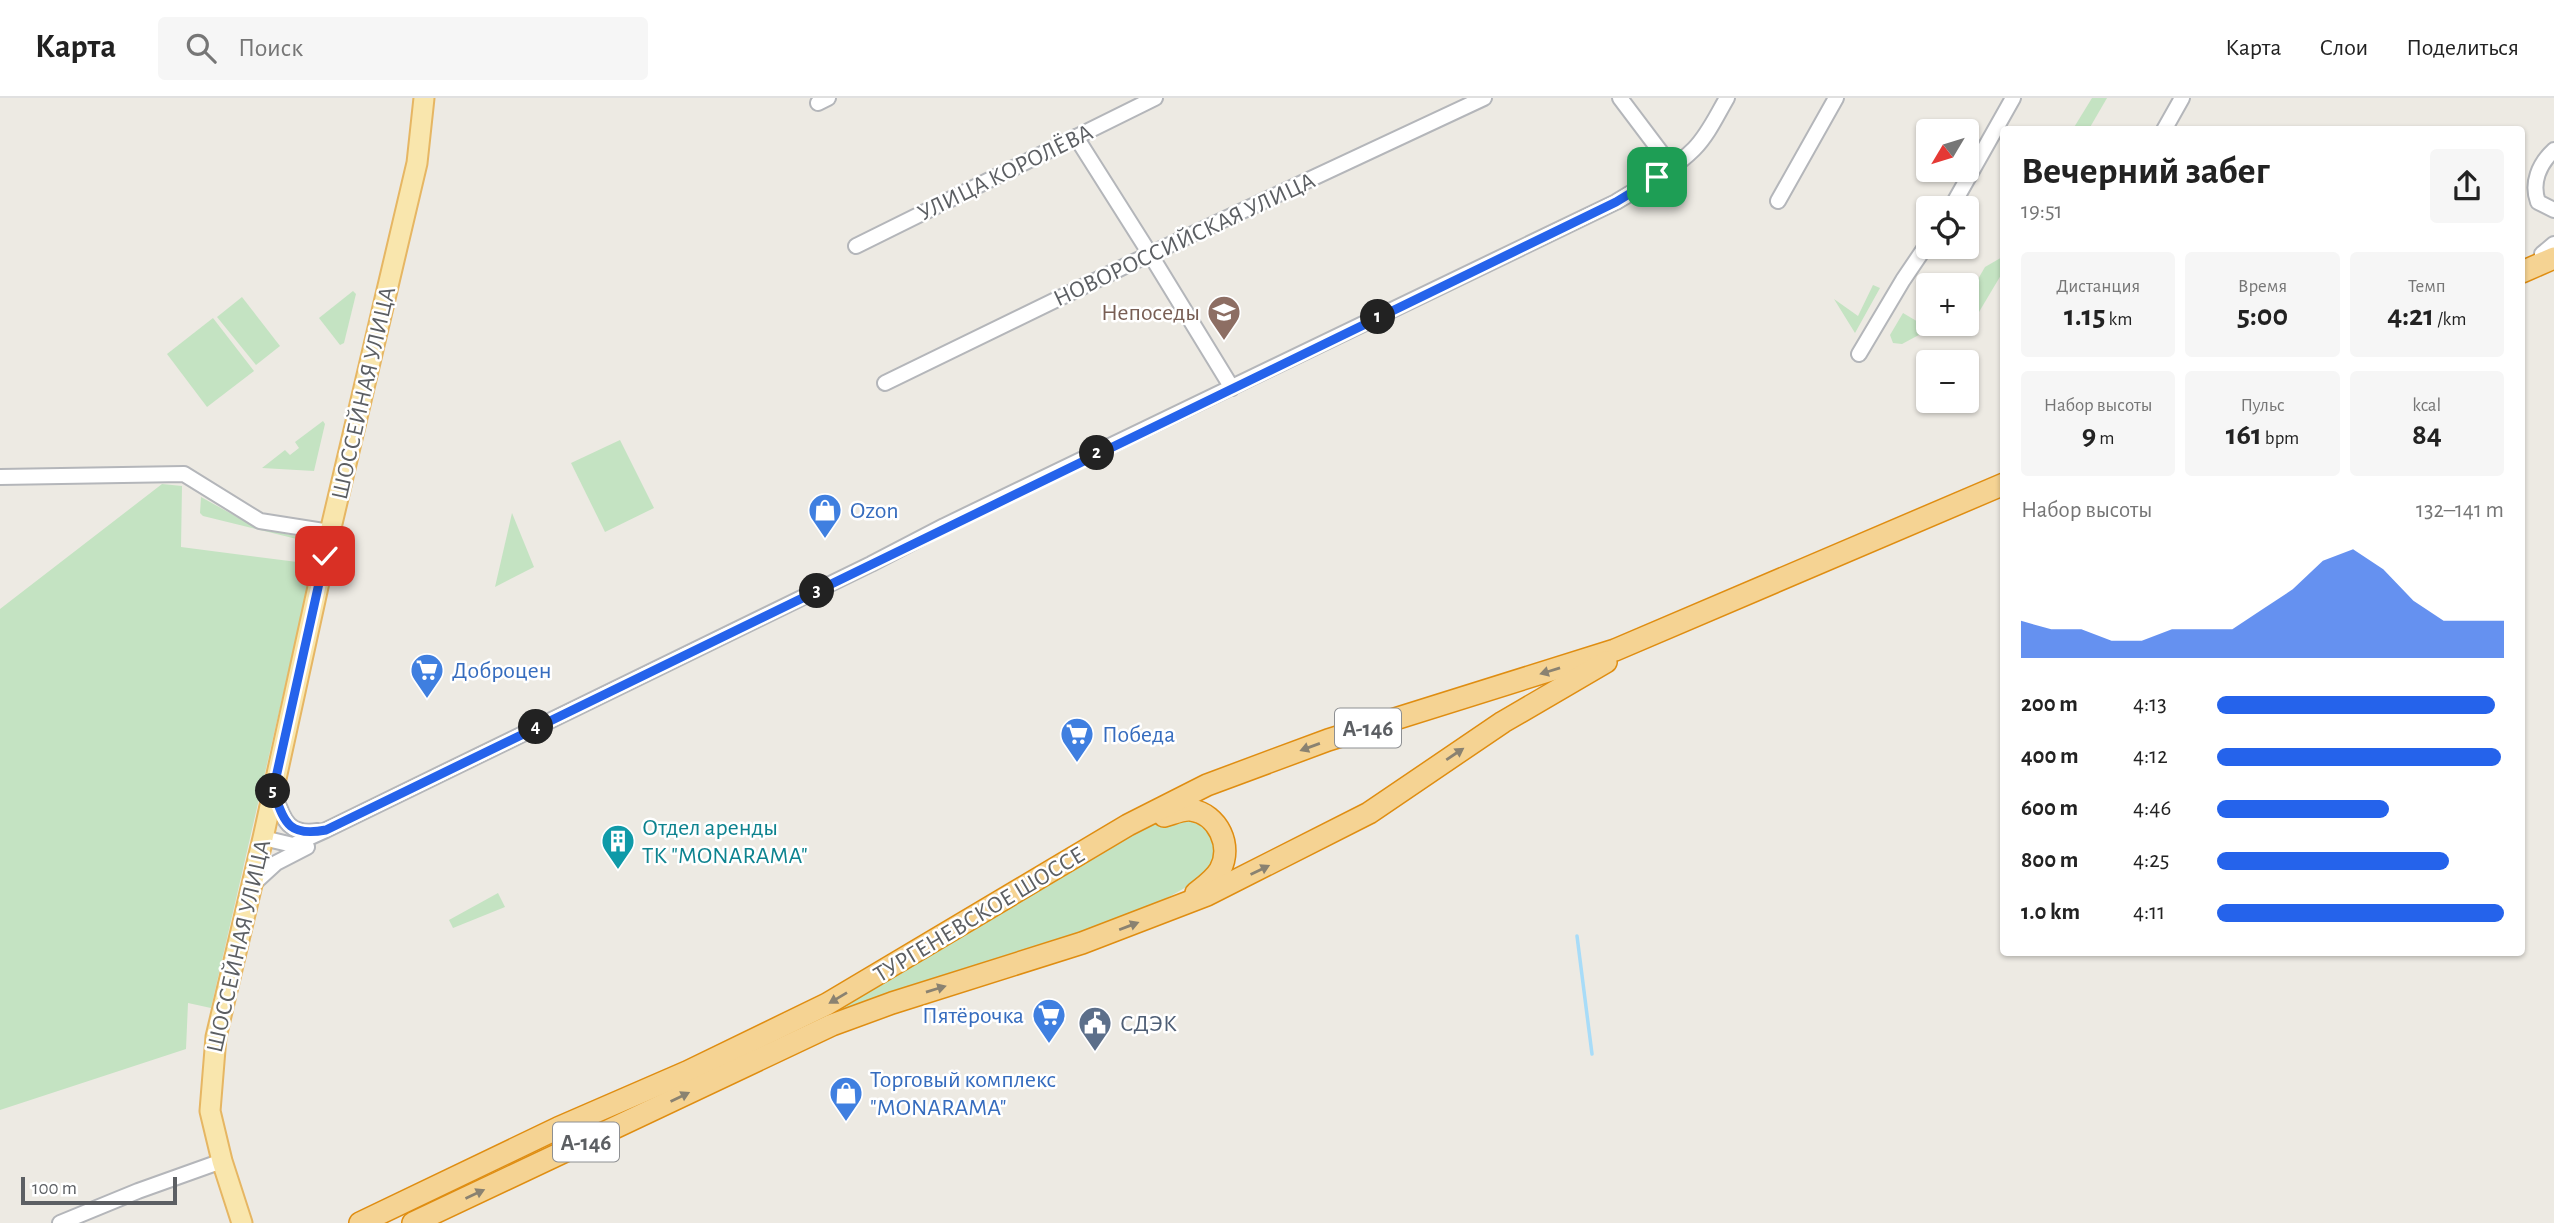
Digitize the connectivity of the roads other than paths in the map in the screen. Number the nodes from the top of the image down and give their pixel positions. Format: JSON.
{"nodes":[{"id":1,"x":424,"y":98,"type":"edge"},
{"id":2,"x":1155,"y":98,"type":"edge"},
{"id":3,"x":1484,"y":98,"type":"edge"},
{"id":4,"x":1620,"y":98,"type":"edge"},
{"id":5,"x":1727,"y":98,"type":"edge"},
{"id":6,"x":1836,"y":98,"type":"edge"},
{"id":7,"x":2013,"y":98,"type":"edge"},
{"id":8,"x":2182,"y":98,"type":"edge"},
{"id":9,"x":2166,"y":126,"type":"edge"},
{"id":10,"x":1076,"y":137,"type":"junction"},
{"id":11,"x":2554,"y":150,"type":"edge"},
{"id":12,"x":1672,"y":167,"type":"junction"},
{"id":13,"x":1958,"y":196,"type":"edge"},
{"id":14,"x":1778,"y":201,"type":"dead end"},
{"id":15,"x":2554,"y":210,"type":"edge"},
{"id":16,"x":856,"y":246,"type":"dead end"},
{"id":17,"x":2551,"y":251,"type":"edge"},
{"id":18,"x":1150,"y":254,"type":"junction"},
{"id":19,"x":1917,"y":259,"type":"edge"},
{"id":20,"x":2525,"y":262,"type":"edge"},
{"id":21,"x":2525,"y":270,"type":"edge"},
{"id":22,"x":1859,"y":354,"type":"dead end"},
{"id":23,"x":885,"y":383,"type":"dead end"},
{"id":24,"x":1232,"y":388,"type":"junction"},
{"id":25,"x":0,"y":477,"type":"edge"},
{"id":26,"x":2000,"y":486,"type":"edge"},
{"id":27,"x":2000,"y":494,"type":"edge"},
{"id":28,"x":330,"y":532,"type":"junction"},
{"id":29,"x":1617,"y":653,"type":"junction"},
{"id":30,"x":273,"y":791,"type":"junction"},
{"id":31,"x":1128,"y":825,"type":"junction"},
{"id":32,"x":326,"y":830,"type":"junction"},
{"id":33,"x":263,"y":838,"type":"junction"},
{"id":34,"x":251,"y":886,"type":"junction"},
{"id":35,"x":1175,"y":908,"type":"junction"},
{"id":36,"x":222,"y":1161,"type":"junction"},
{"id":37,"x":243,"y":1222,"type":"edge"},
{"id":38,"x":60,"y":1223,"type":"edge"},
{"id":39,"x":360,"y":1223,"type":"edge"},
{"id":40,"x":413,"y":1223,"type":"edge"}],
"edges":[{"from":1,"to":28,"type":"main road","name":"ШОССЕЙНАЯ УЛИЦА"},
{"from":2,"to":10,"type":"street","name":"УЛИЦА КОРОЛЁВА"},
{"from":3,"to":18,"type":"street","name":"НОВОРОССИЙСКАЯ УЛИЦА"},
{"from":4,"to":12,"type":"street"},
{"from":5,"to":12,"type":"street"},
{"from":6,"to":14,"type":"street"},
{"from":7,"to":13,"type":"street"},
{"from":8,"to":9,"type":"street"},
{"from":10,"to":16,"type":"street","name":"УЛИЦА КОРОЛЁВА"},
{"from":10,"to":18,"type":"street"},
{"from":11,"to":15,"type":"street"},
{"from":12,"to":24,"type":"street"},
{"from":17,"to":20,"type":"highway"},
{"from":17,"to":21,"type":"highway"},
{"from":18,"to":23,"type":"street","name":"НОВОРОССИЙСКАЯ УЛИЦА"},
{"from":18,"to":24,"type":"street"},
{"from":19,"to":22,"type":"street"},
{"from":24,"to":32,"type":"street"},
{"from":25,"to":28,"type":"street"},
{"from":26,"to":29,"type":"highway","number":"А-146"},
{"from":27,"to":29,"type":"highway","number":"А-146"},
{"from":28,"to":30,"type":"main road","name":"ШОССЕЙНАЯ УЛИЦА"},
{"from":29,"to":31,"type":"highway","name":"ТУРГЕНЕВСКОЕ ШОССЕ","number":"А-146","one_way":true},
{"from":35,"to":29,"type":"highway","name":"ТУРГЕНЕВСКОЕ ШОССЕ","number":"А-146","one_way":true},
{"from":30,"to":32,"type":"street"},
{"from":30,"to":33,"type":"main road","name":"ШОССЕЙНАЯ УЛИЦА"},
{"from":31,"to":35,"type":"highway","number":"А-146"},
{"from":31,"to":39,"type":"highway","name":"ТУРГЕНЕВСКОЕ ШОССЕ","number":"А-146","one_way":true},
{"from":32,"to":33,"type":"street"},
{"from":32,"to":34,"type":"street"},
{"from":33,"to":34,"type":"main road","name":"ШОССЕЙНАЯ УЛИЦА"},
{"from":34,"to":36,"type":"main road","name":"ШОССЕЙНАЯ УЛИЦА"},
{"from":40,"to":35,"type":"highway","name":"ТУРГЕНЕВСКОЕ ШОССЕ","number":"А-146","one_way":true},
{"from":36,"to":37,"type":"main road","name":"ШОССЕЙНАЯ УЛИЦА"},
{"from":36,"to":38,"type":"street"}]}
